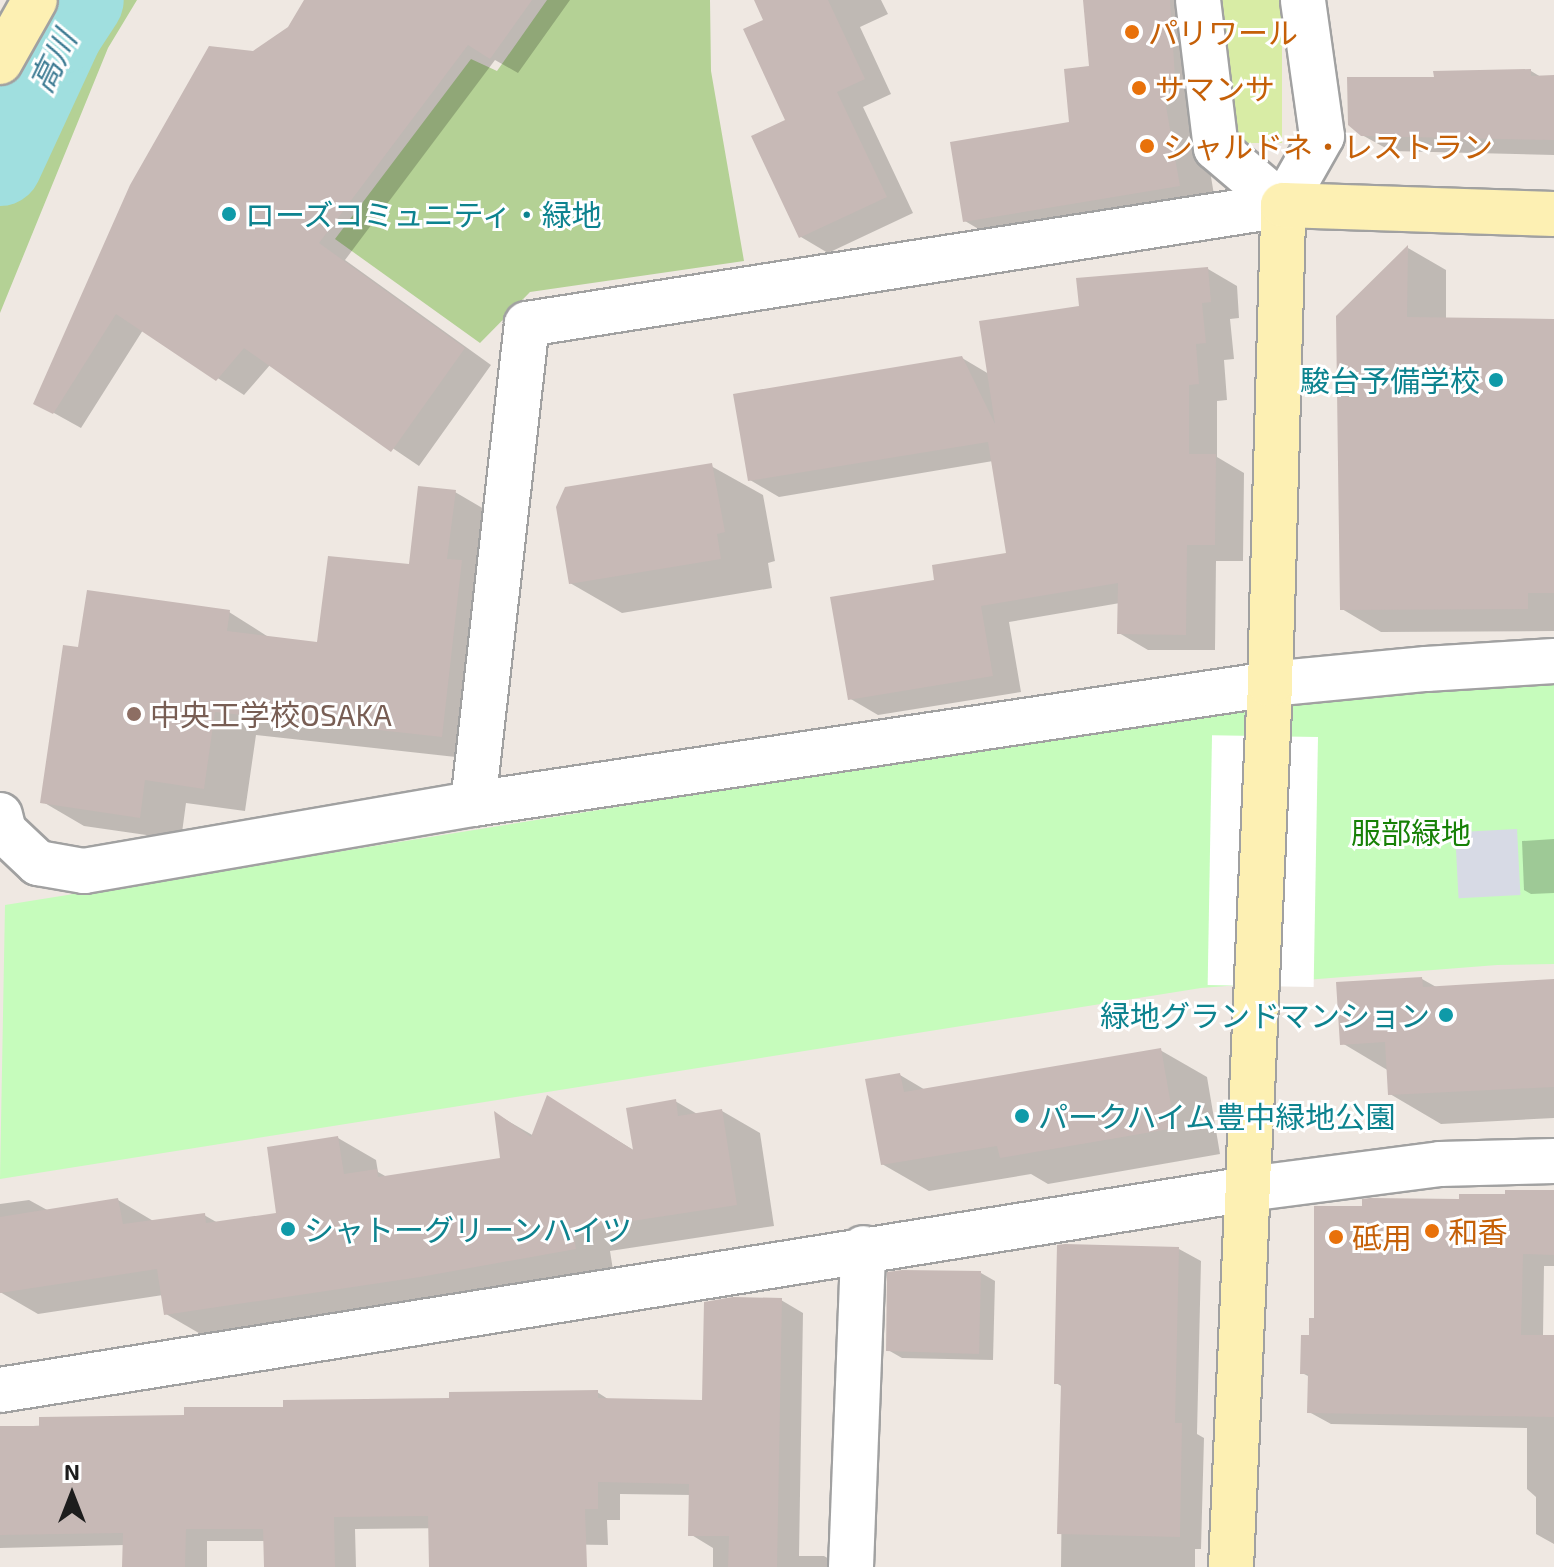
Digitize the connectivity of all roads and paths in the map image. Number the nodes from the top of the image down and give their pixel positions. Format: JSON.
{"nodes":[{"id":1,"x":35,"y":0,"type":"edge"},
{"id":2,"x":1198,"y":0,"type":"edge"},
{"id":3,"x":1303,"y":0,"type":"edge"},
{"id":4,"x":0,"y":62,"type":"edge"},
{"id":5,"x":1283,"y":205,"type":"junction"},
{"id":6,"x":1554,"y":214,"type":"edge"},
{"id":7,"x":1554,"y":661,"type":"edge"},
{"id":8,"x":1270,"y":684,"type":"junction"},
{"id":9,"x":473,"y":804,"type":"junction"},
{"id":10,"x":0,"y":815,"type":"edge"},
{"id":11,"x":1554,"y":1161,"type":"edge"},
{"id":12,"x":1248,"y":1189,"type":"junction"},
{"id":13,"x":863,"y":1248,"type":"junction"},
{"id":14,"x":0,"y":1390,"type":"edge"},
{"id":15,"x":851,"y":1567,"type":"edge"},
{"id":16,"x":1231,"y":1567,"type":"edge"}],
"edges":[{"from":1,"to":4,"type":"street"},
{"from":2,"to":5,"type":"street"},
{"from":3,"to":5,"type":"street"},
{"from":5,"to":6,"type":"street"},
{"from":5,"to":8,"type":"street"},
{"from":5,"to":9,"type":"street"},
{"from":7,"to":8,"type":"street"},
{"from":8,"to":9,"type":"street"},
{"from":8,"to":12,"type":"street"},
{"from":9,"to":10,"type":"street"},
{"from":11,"to":12,"type":"street"},
{"from":12,"to":13,"type":"street"},
{"from":12,"to":16,"type":"street"},
{"from":13,"to":14,"type":"street"},
{"from":13,"to":15,"type":"street"}]}
